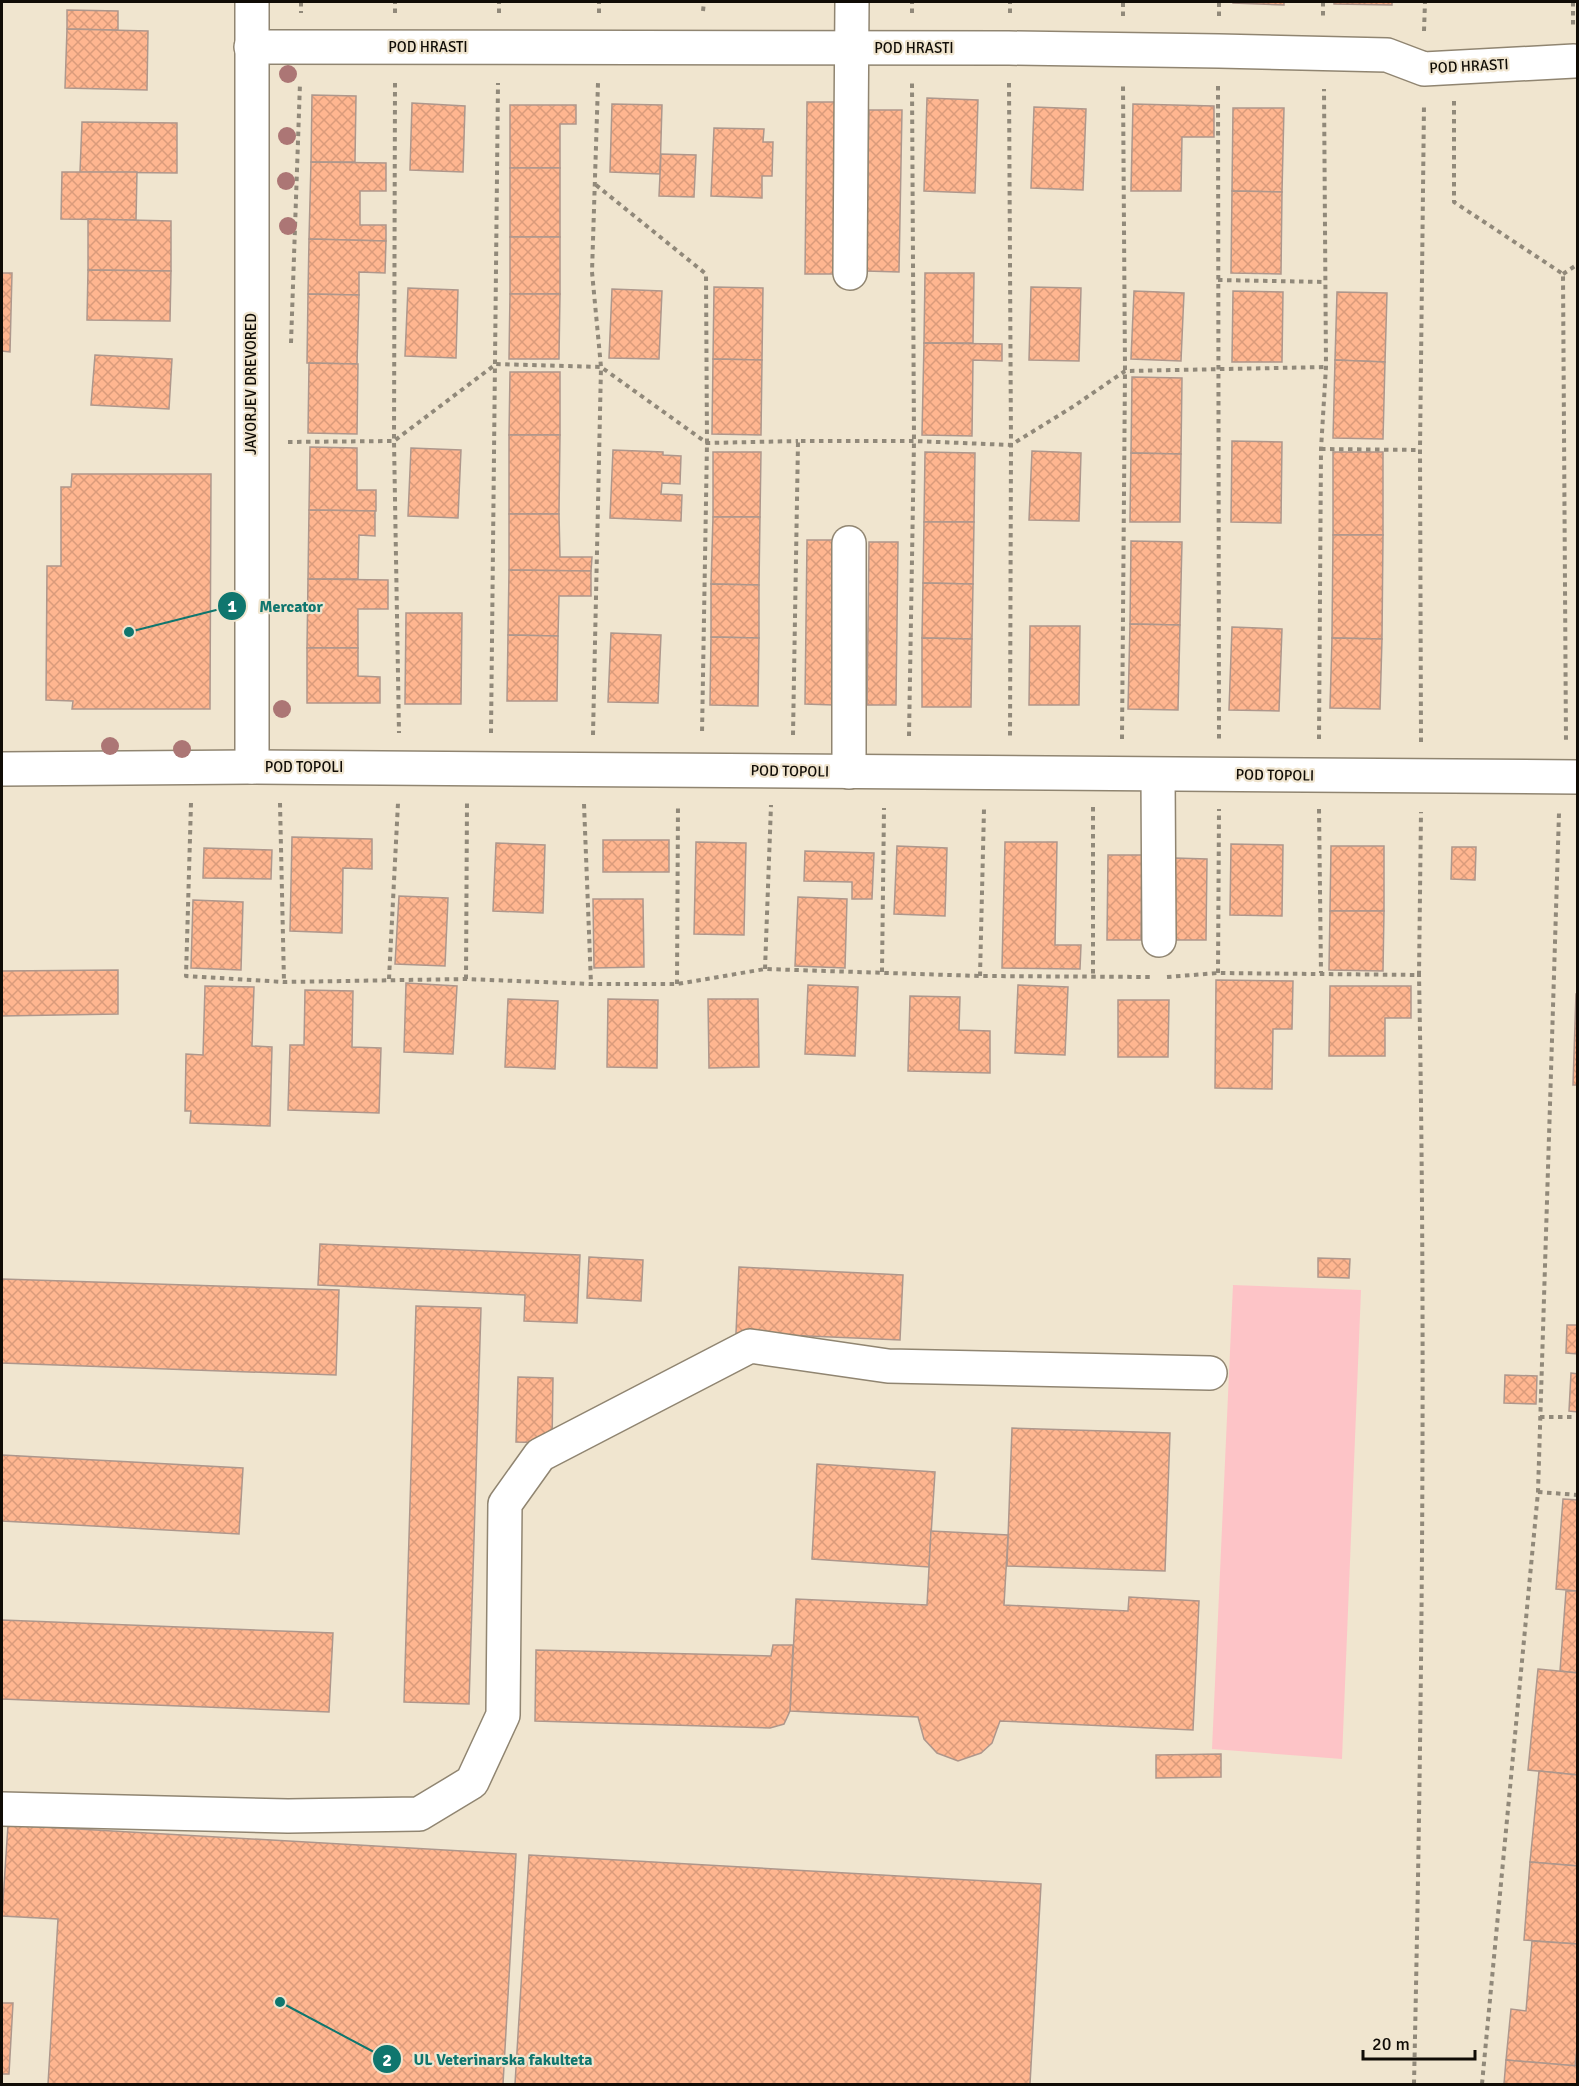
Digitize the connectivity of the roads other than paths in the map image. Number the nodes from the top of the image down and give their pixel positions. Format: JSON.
{"nodes":[{"id":1,"x":252,"y":2,"type":"edge"},
{"id":2,"x":852,"y":2,"type":"edge"},
{"id":3,"x":251,"y":47,"type":"junction"},
{"id":4,"x":852,"y":48,"type":"junction"},
{"id":5,"x":1574,"y":61,"type":"dead end"},
{"id":6,"x":850,"y":273,"type":"dead end"},
{"id":7,"x":849,"y":543,"type":"dead end"},
{"id":8,"x":265,"y":767,"type":"junction"},
{"id":9,"x":2,"y":769,"type":"edge"},
{"id":10,"x":849,"y":772,"type":"junction"},
{"id":11,"x":1158,"y":775,"type":"junction"},
{"id":12,"x":1568,"y":777,"type":"edge"},
{"id":13,"x":1159,"y":940,"type":"dead end"},
{"id":14,"x":1210,"y":1372,"type":"dead end"},
{"id":15,"x":2,"y":1809,"type":"edge"}],
"edges":[{"from":1,"to":3,"type":"street","name":"JAVORJEV DREVORED"},
{"from":2,"to":4,"type":"street"},
{"from":3,"to":4,"type":"street","name":"POD HRASTI"},
{"from":3,"to":8,"type":"street","name":"JAVORJEV DREVORED"},
{"from":4,"to":5,"type":"street","name":"POD HRASTI"},
{"from":4,"to":6,"type":"street"},
{"from":7,"to":10,"type":"street"},
{"from":8,"to":9,"type":"street","name":"POD TOPOLI"},
{"from":8,"to":10,"type":"street","name":"POD TOPOLI"},
{"from":10,"to":11,"type":"street","name":"POD TOPOLI"},
{"from":11,"to":12,"type":"street","name":"POD TOPOLI"},
{"from":11,"to":13,"type":"street"},
{"from":14,"to":15,"type":"street"}]}
